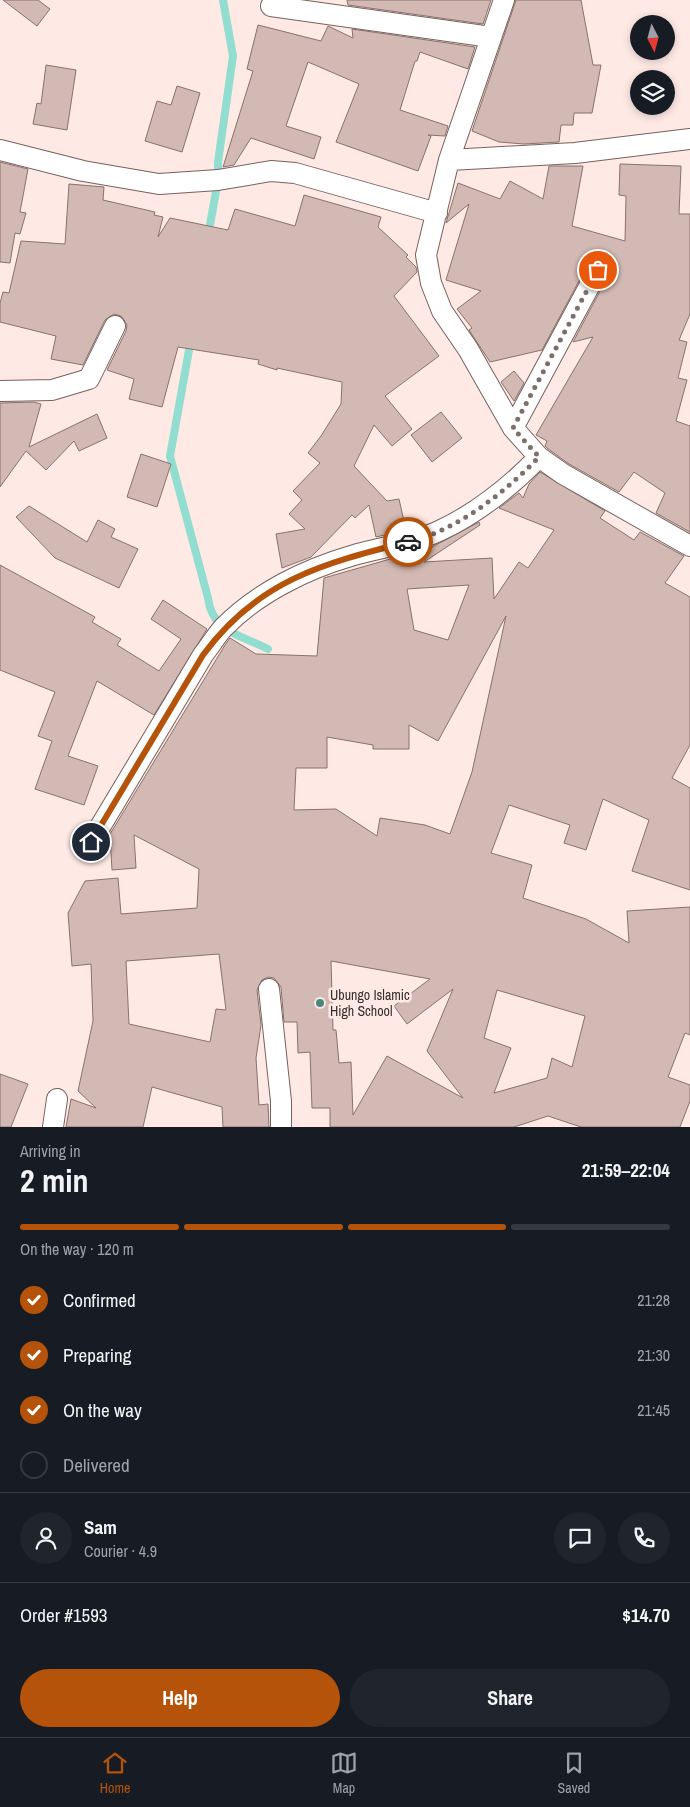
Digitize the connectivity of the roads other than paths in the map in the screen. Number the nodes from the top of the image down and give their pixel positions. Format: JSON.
{"nodes":[{"id":1,"x":504,"y":0,"type":"edge"},
{"id":2,"x":271,"y":6,"type":"dead end"},
{"id":3,"x":491,"y":37,"type":"junction"},
{"id":4,"x":690,"y":138,"type":"edge"},
{"id":5,"x":0,"y":150,"type":"edge"},
{"id":6,"x":449,"y":160,"type":"junction"},
{"id":7,"x":437,"y":213,"type":"junction"},
{"id":8,"x":598,"y":270,"type":"dead end"},
{"id":9,"x":115,"y":326,"type":"dead end"},
{"id":10,"x":0,"y":391,"type":"edge"},
{"id":11,"x":513,"y":428,"type":"junction"},
{"id":12,"x":539,"y":457,"type":"junction"},
{"id":13,"x":690,"y":546,"type":"edge"},
{"id":14,"x":91,"y":842,"type":"dead end"},
{"id":15,"x":269,"y":989,"type":"dead end"},
{"id":16,"x":57,"y":1099,"type":"dead end"},
{"id":17,"x":53,"y":1127,"type":"edge"},
{"id":18,"x":281,"y":1127,"type":"edge"}],
"edges":[{"from":1,"to":3,"type":"street"},
{"from":2,"to":3,"type":"street"},
{"from":3,"to":6,"type":"street"},
{"from":4,"to":6,"type":"street"},
{"from":5,"to":7,"type":"street"},
{"from":6,"to":7,"type":"street"},
{"from":7,"to":11,"type":"street"},
{"from":8,"to":11,"type":"street"},
{"from":9,"to":10,"type":"street"},
{"from":11,"to":12,"type":"street"},
{"from":12,"to":13,"type":"street"},
{"from":12,"to":14,"type":"street"},
{"from":15,"to":18,"type":"street"},
{"from":16,"to":17,"type":"street"}]}
